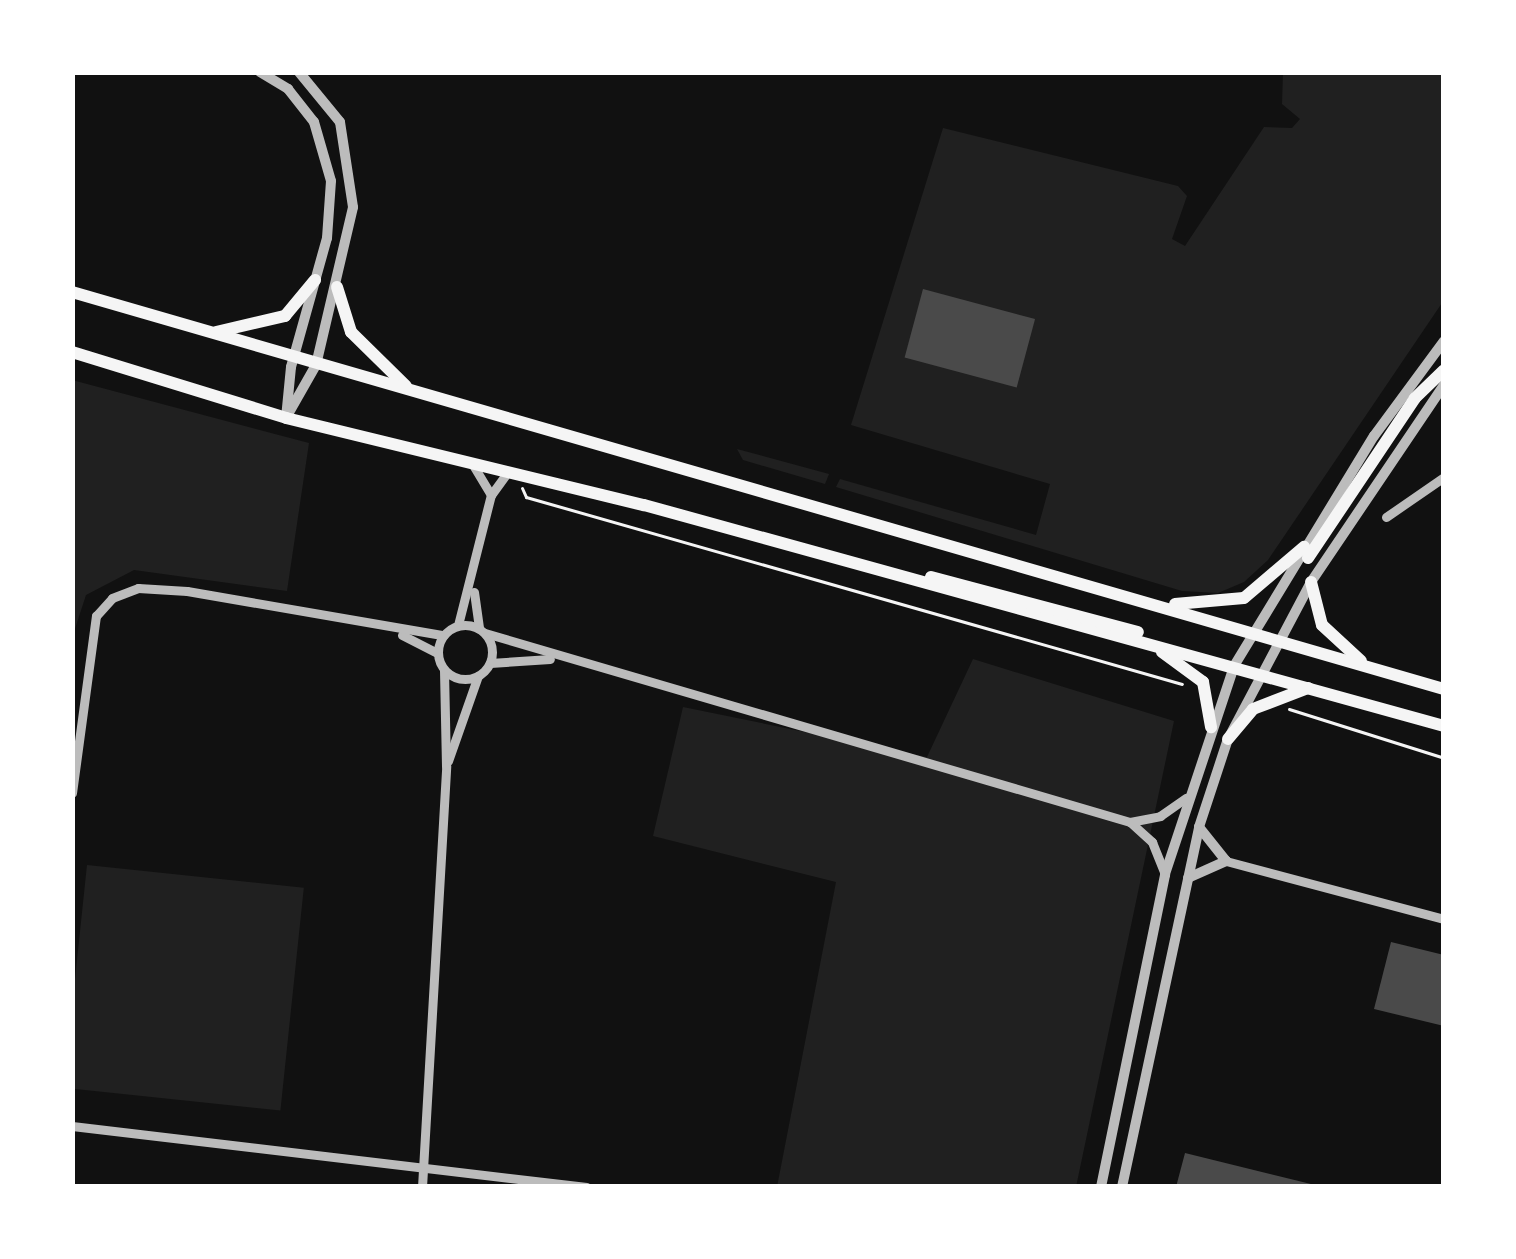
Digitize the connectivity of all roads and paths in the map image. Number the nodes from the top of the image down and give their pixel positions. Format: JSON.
{"nodes":[{"id":1,"x":260,"y":72,"type":"edge"},
{"id":2,"x":299,"y":72,"type":"edge"},
{"id":3,"x":315,"y":280,"type":"junction"},
{"id":4,"x":337,"y":287,"type":"junction"},
{"id":5,"x":76,"y":294,"type":"edge"},
{"id":6,"x":209,"y":333,"type":"junction"},
{"id":7,"x":1444,"y":341,"type":"edge"},
{"id":8,"x":72,"y":352,"type":"edge"},
{"id":9,"x":294,"y":358,"type":"junction"},
{"id":10,"x":316,"y":365,"type":"junction"},
{"id":11,"x":1444,"y":370,"type":"edge"},
{"id":12,"x":1444,"y":385,"type":"edge"},
{"id":13,"x":407,"y":386,"type":"junction"},
{"id":14,"x":286,"y":418,"type":"junction"},
{"id":15,"x":462,"y":457,"type":"junction"},
{"id":16,"x":512,"y":471,"type":"junction"},
{"id":17,"x":1444,"y":477,"type":"edge"},
{"id":18,"x":491,"y":495,"type":"junction"},
{"id":19,"x":1386,"y":517,"type":"dead end"},
{"id":20,"x":1306,"y":552,"type":"junction"},
{"id":21,"x":855,"y":563,"type":"junction"},
{"id":22,"x":1311,"y":582,"type":"junction"},
{"id":23,"x":473,"y":587,"type":"junction"},
{"id":24,"x":1143,"y":602,"type":"junction"},
{"id":25,"x":458,"y":626,"type":"junction"},
{"id":26,"x":482,"y":631,"type":"junction"},
{"id":27,"x":1253,"y":631,"type":"junction"},
{"id":28,"x":397,"y":632,"type":"junction"},
{"id":29,"x":1138,"y":632,"type":"dead end"},
{"id":30,"x":443,"y":635,"type":"junction"},
{"id":31,"x":1116,"y":636,"type":"junction"},
{"id":32,"x":1278,"y":639,"type":"junction"},
{"id":33,"x":437,"y":653,"type":"junction"},
{"id":34,"x":554,"y":659,"type":"junction"},
{"id":35,"x":490,"y":664,"type":"junction"},
{"id":36,"x":1234,"y":666,"type":"junction"},
{"id":37,"x":444,"y":670,"type":"junction"},
{"id":38,"x":1384,"y":672,"type":"junction"},
{"id":39,"x":1259,"y":674,"type":"junction"},
{"id":40,"x":478,"y":676,"type":"junction"},
{"id":41,"x":1203,"y":682,"type":"junction"},
{"id":42,"x":1310,"y":688,"type":"junction"},
{"id":43,"x":1444,"y":689,"type":"edge"},
{"id":44,"x":1270,"y":700,"type":"junction"},
{"id":45,"x":1444,"y":726,"type":"edge"},
{"id":46,"x":1211,"y":728,"type":"junction"},
{"id":47,"x":1228,"y":739,"type":"junction"},
{"id":48,"x":1444,"y":758,"type":"edge"},
{"id":49,"x":446,"y":766,"type":"junction"},
{"id":50,"x":72,"y":794,"type":"edge"},
{"id":51,"x":1186,"y":798,"type":"junction"},
{"id":52,"x":1130,"y":822,"type":"junction"},
{"id":53,"x":1199,"y":827,"type":"junction"},
{"id":54,"x":1226,"y":861,"type":"junction"},
{"id":55,"x":1166,"y":874,"type":"junction"},
{"id":56,"x":1188,"y":878,"type":"junction"},
{"id":57,"x":1444,"y":919,"type":"edge"},
{"id":58,"x":72,"y":1123,"type":"edge"},
{"id":59,"x":421,"y":1164,"type":"junction"},
{"id":60,"x":422,"y":1187,"type":"edge"},
{"id":61,"x":586,"y":1187,"type":"edge"},
{"id":62,"x":1101,"y":1187,"type":"edge"},
{"id":63,"x":1122,"y":1187,"type":"edge"}],
"edges":[{"from":1,"to":3,"type":"street"},
{"from":2,"to":4,"type":"street"},
{"from":3,"to":6,"type":"main road"},
{"from":3,"to":9,"type":"street"},
{"from":4,"to":10,"type":"street"},
{"from":4,"to":13,"type":"main road"},
{"from":5,"to":6,"type":"main road"},
{"from":6,"to":9,"type":"main road"},
{"from":7,"to":20,"type":"street"},
{"from":8,"to":14,"type":"main road"},
{"from":9,"to":10,"type":"main road"},
{"from":9,"to":14,"type":"street"},
{"from":10,"to":13,"type":"main road"},
{"from":10,"to":14,"type":"street"},
{"from":11,"to":20,"type":"main road"},
{"from":12,"to":22,"type":"street"},
{"from":13,"to":24,"type":"main road"},
{"from":14,"to":15,"type":"main road"},
{"from":15,"to":16,"type":"main road"},
{"from":15,"to":18,"type":"street"},
{"from":16,"to":18,"type":"street"},
{"from":16,"to":21,"type":"main road"},
{"from":16,"to":41,"type":"path"},
{"from":17,"to":19,"type":"street"},
{"from":18,"to":23,"type":"street"},
{"from":20,"to":24,"type":"main road"},
{"from":20,"to":27,"type":"street"},
{"from":21,"to":29,"type":"main road"},
{"from":21,"to":31,"type":"main road"},
{"from":22,"to":32,"type":"street"},
{"from":22,"to":38,"type":"main road"},
{"from":23,"to":25,"type":"street"},
{"from":23,"to":26,"type":"street"},
{"from":24,"to":27,"type":"main road"},
{"from":25,"to":26,"type":"street"},
{"from":25,"to":30,"type":"street"},
{"from":26,"to":34,"type":"street"},
{"from":26,"to":35,"type":"street"},
{"from":27,"to":32,"type":"main road"},
{"from":27,"to":36,"type":"street"},
{"from":28,"to":30,"type":"street"},
{"from":28,"to":33,"type":"street"},
{"from":28,"to":50,"type":"street"},
{"from":30,"to":33,"type":"street"},
{"from":31,"to":36,"type":"main road"},
{"from":31,"to":41,"type":"main road"},
{"from":32,"to":38,"type":"main road"},
{"from":32,"to":39,"type":"street"},
{"from":33,"to":37,"type":"street"},
{"from":34,"to":35,"type":"street"},
{"from":34,"to":52,"type":"street"},
{"from":35,"to":40,"type":"street"},
{"from":36,"to":39,"type":"main road"},
{"from":36,"to":46,"type":"street"},
{"from":37,"to":40,"type":"street"},
{"from":37,"to":49,"type":"street"},
{"from":38,"to":43,"type":"main road"},
{"from":39,"to":42,"type":"main road"},
{"from":39,"to":47,"type":"street"},
{"from":40,"to":49,"type":"street"},
{"from":41,"to":46,"type":"main road"},
{"from":42,"to":44,"type":"main road"},
{"from":42,"to":45,"type":"main road"},
{"from":44,"to":47,"type":"main road"},
{"from":44,"to":48,"type":"path"},
{"from":46,"to":51,"type":"street"},
{"from":47,"to":53,"type":"street"},
{"from":49,"to":59,"type":"street"},
{"from":51,"to":52,"type":"street"},
{"from":51,"to":55,"type":"street"},
{"from":52,"to":55,"type":"street"},
{"from":53,"to":54,"type":"street"},
{"from":53,"to":56,"type":"street"},
{"from":54,"to":56,"type":"street"},
{"from":54,"to":57,"type":"street"},
{"from":55,"to":62,"type":"street"},
{"from":56,"to":63,"type":"street"},
{"from":58,"to":59,"type":"street"},
{"from":59,"to":60,"type":"street"},
{"from":59,"to":61,"type":"street"}]}
